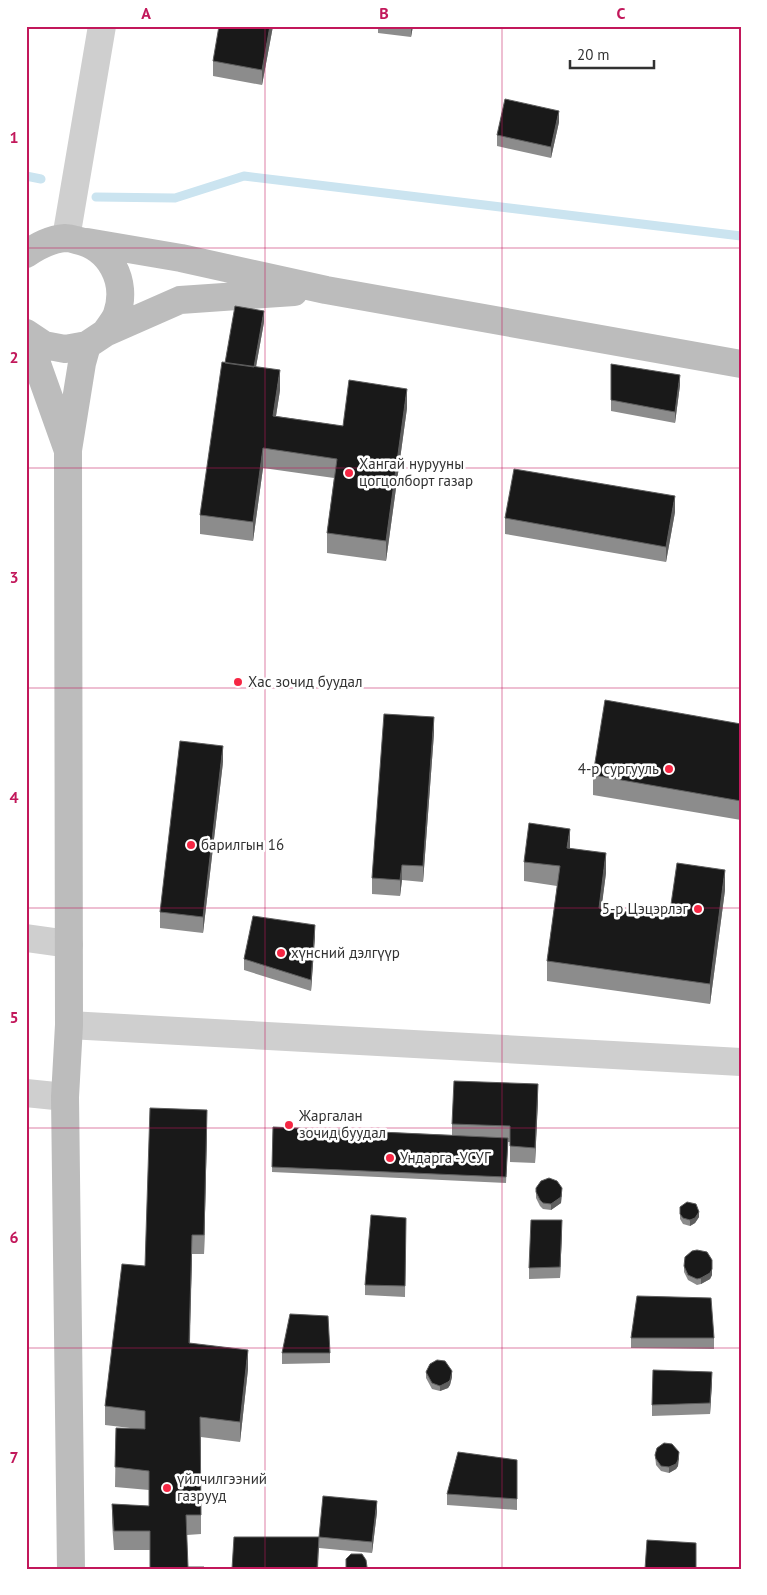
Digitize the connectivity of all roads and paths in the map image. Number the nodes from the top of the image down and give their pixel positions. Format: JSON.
{"nodes":[{"id":1,"x":102,"y":26,"type":"edge"},
{"id":2,"x":50,"y":243,"type":"edge"},
{"id":3,"x":326,"y":290,"type":"junction"},
{"id":4,"x":26,"y":333,"type":"edge"},
{"id":5,"x":96,"y":339,"type":"junction"},
{"id":6,"x":741,"y":364,"type":"edge"},
{"id":7,"x":68,"y":450,"type":"junction"},
{"id":8,"x":26,"y":938,"type":"edge"},
{"id":9,"x":69,"y":944,"type":"junction"},
{"id":10,"x":69,"y":1025,"type":"junction"},
{"id":11,"x":741,"y":1062,"type":"edge"},
{"id":12,"x":26,"y":1092,"type":"edge"},
{"id":13,"x":65,"y":1097,"type":"junction"},
{"id":14,"x":72,"y":1569,"type":"edge"}],
"edges":[{"from":1,"to":2,"type":"street"},
{"from":2,"to":3,"type":"street"},
{"from":2,"to":5,"type":"street"},
{"from":3,"to":5,"type":"street"},
{"from":3,"to":6,"type":"street"},
{"from":4,"to":5,"type":"street"},
{"from":4,"to":7,"type":"street"},
{"from":5,"to":7,"type":"street"},
{"from":7,"to":9,"type":"street"},
{"from":8,"to":9,"type":"street"},
{"from":9,"to":10,"type":"street"},
{"from":10,"to":11,"type":"street"},
{"from":10,"to":13,"type":"street"},
{"from":12,"to":13,"type":"street"},
{"from":13,"to":14,"type":"street"}]}
